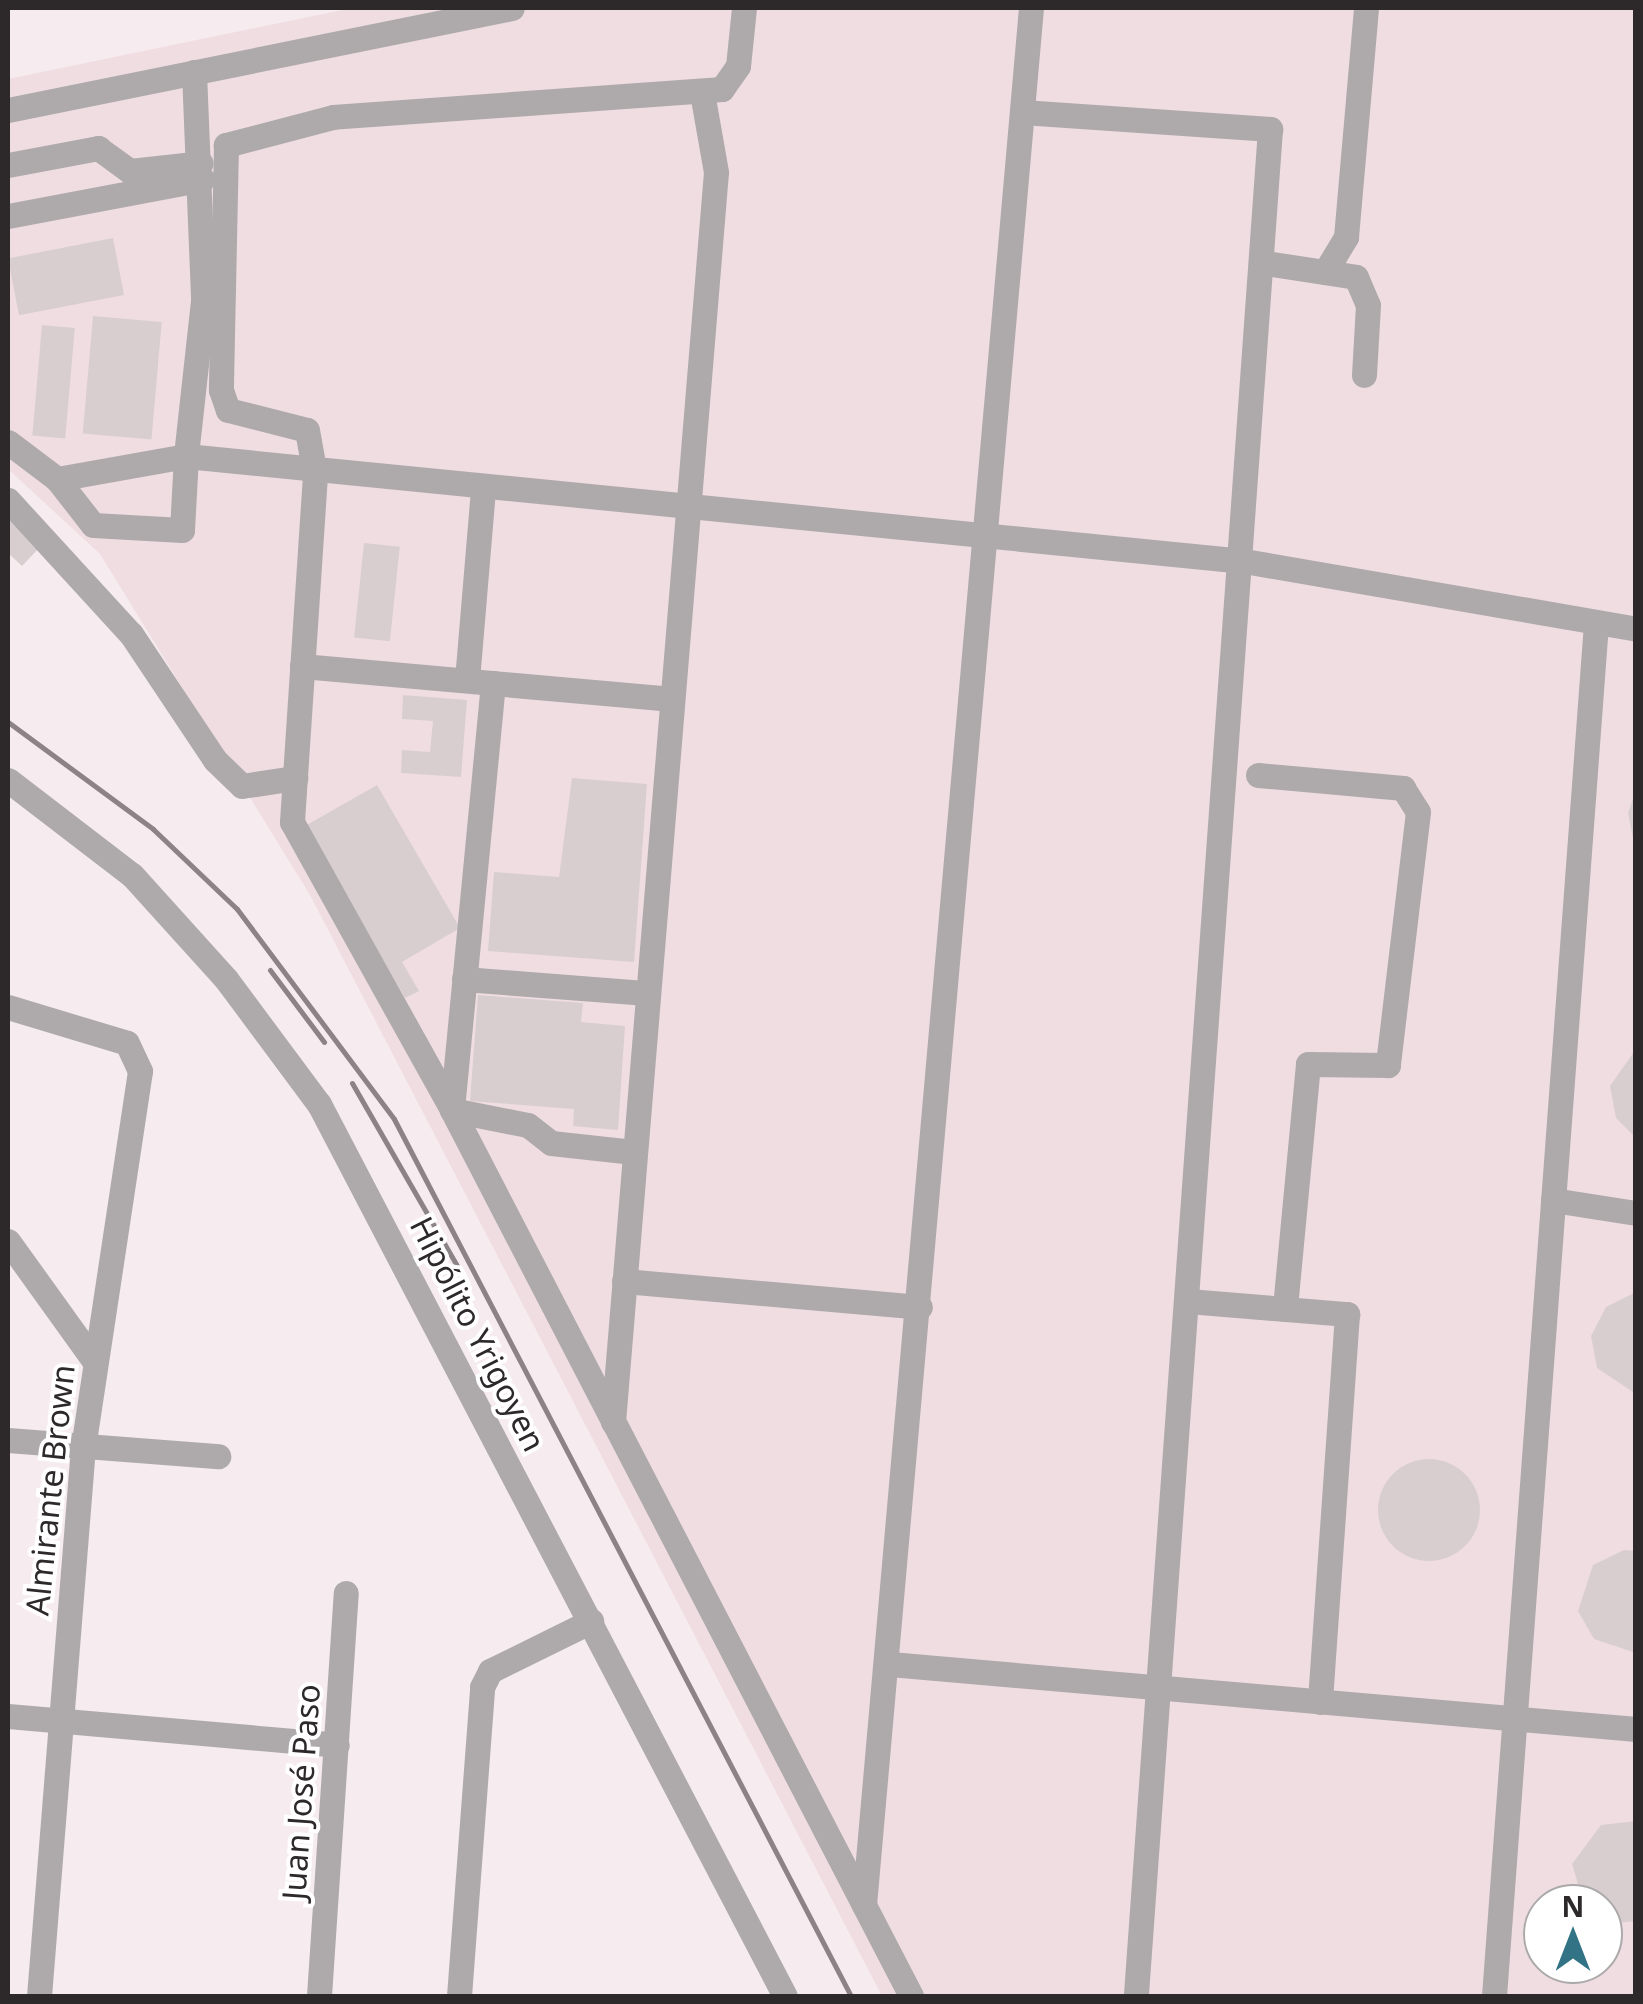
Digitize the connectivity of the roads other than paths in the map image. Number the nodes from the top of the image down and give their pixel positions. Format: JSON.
{"nodes":[{"id":1,"x":512,"y":8,"type":"edge"},
{"id":2,"x":744,"y":8,"type":"edge"},
{"id":3,"x":1030,"y":8,"type":"edge"},
{"id":4,"x":1366,"y":8,"type":"edge"},
{"id":5,"x":194,"y":72,"type":"junction"},
{"id":6,"x":702,"y":93,"type":"junction"},
{"id":7,"x":8,"y":110,"type":"edge"},
{"id":8,"x":1022,"y":112,"type":"junction"},
{"id":9,"x":8,"y":166,"type":"edge"},
{"id":10,"x":202,"y":171,"type":"junction"},
{"id":11,"x":8,"y":216,"type":"edge"},
{"id":12,"x":1266,"y":264,"type":"junction"},
{"id":13,"x":1326,"y":272,"type":"junction"},
{"id":14,"x":1364,"y":375,"type":"dead end"},
{"id":15,"x":8,"y":442,"type":"edge"},
{"id":16,"x":186,"y":456,"type":"junction"},
{"id":17,"x":316,"y":475,"type":"junction"},
{"id":18,"x":57,"y":479,"type":"junction"},
{"id":19,"x":483,"y":490,"type":"junction"},
{"id":20,"x":8,"y":500,"type":"edge"},
{"id":21,"x":686,"y":509,"type":"junction"},
{"id":22,"x":986,"y":536,"type":"junction"},
{"id":23,"x":1244,"y":561,"type":"junction"},
{"id":24,"x":1596,"y":623,"type":"junction"},
{"id":25,"x":1636,"y":629,"type":"edge"},
{"id":26,"x":302,"y":666,"type":"junction"},
{"id":27,"x":466,"y":680,"type":"junction"},
{"id":28,"x":493,"y":683,"type":"junction"},
{"id":29,"x":670,"y":699,"type":"junction"},
{"id":30,"x":1258,"y":775,"type":"dead end"},
{"id":31,"x":295,"y":778,"type":"junction"},
{"id":32,"x":8,"y":780,"type":"edge"},
{"id":33,"x":464,"y":979,"type":"junction"},
{"id":34,"x":647,"y":993,"type":"junction"},
{"id":35,"x":8,"y":1006,"type":"edge"},
{"id":36,"x":452,"y":1110,"type":"junction"},
{"id":37,"x":634,"y":1152,"type":"junction"},
{"id":38,"x":1553,"y":1200,"type":"junction"},
{"id":39,"x":1636,"y":1213,"type":"edge"},
{"id":40,"x":8,"y":1241,"type":"edge"},
{"id":41,"x":624,"y":1281,"type":"junction"},
{"id":42,"x":1188,"y":1300,"type":"junction"},
{"id":43,"x":920,"y":1308,"type":"junction"},
{"id":44,"x":1285,"y":1309,"type":"junction"},
{"id":45,"x":95,"y":1362,"type":"junction"},
{"id":46,"x":612,"y":1424,"type":"junction"},
{"id":47,"x":8,"y":1440,"type":"edge"},
{"id":48,"x":83,"y":1447,"type":"junction"},
{"id":49,"x":218,"y":1456,"type":"dead end"},
{"id":50,"x":346,"y":1593,"type":"dead end"},
{"id":51,"x":591,"y":1621,"type":"junction"},
{"id":52,"x":890,"y":1664,"type":"junction"},
{"id":53,"x":1159,"y":1688,"type":"junction"},
{"id":54,"x":1320,"y":1702,"type":"junction"},
{"id":55,"x":8,"y":1716,"type":"edge"},
{"id":56,"x":1514,"y":1718,"type":"junction"},
{"id":57,"x":61,"y":1720,"type":"junction"},
{"id":58,"x":1636,"y":1729,"type":"edge"},
{"id":59,"x":337,"y":1745,"type":"junction"},
{"id":60,"x":864,"y":1905,"type":"junction"},
{"id":61,"x":39,"y":1996,"type":"edge"},
{"id":62,"x":319,"y":1996,"type":"edge"},
{"id":63,"x":459,"y":1996,"type":"edge"},
{"id":64,"x":785,"y":1996,"type":"edge"},
{"id":65,"x":910,"y":1996,"type":"edge"},
{"id":66,"x":1136,"y":1996,"type":"edge"},
{"id":67,"x":1494,"y":1996,"type":"edge"}],
"edges":[{"from":1,"to":5,"type":"street"},
{"from":2,"to":6,"type":"street"},
{"from":3,"to":8,"type":"street"},
{"from":4,"to":13,"type":"street"},
{"from":5,"to":7,"type":"street"},
{"from":5,"to":10,"type":"street"},
{"from":6,"to":17,"type":"street"},
{"from":6,"to":21,"type":"street"},
{"from":8,"to":12,"type":"street"},
{"from":8,"to":22,"type":"street"},
{"from":9,"to":10,"type":"street"},
{"from":10,"to":11,"type":"street"},
{"from":10,"to":16,"type":"street"},
{"from":12,"to":13,"type":"street"},
{"from":12,"to":23,"type":"street"},
{"from":13,"to":14,"type":"street"},
{"from":15,"to":18,"type":"street"},
{"from":16,"to":17,"type":"street"},
{"from":16,"to":18,"type":"street"},
{"from":16,"to":18,"type":"street"},
{"from":17,"to":19,"type":"street"},
{"from":17,"to":26,"type":"street"},
{"from":19,"to":21,"type":"street"},
{"from":19,"to":27,"type":"street"},
{"from":20,"to":31,"type":"street"},
{"from":21,"to":22,"type":"street"},
{"from":21,"to":29,"type":"street"},
{"from":22,"to":23,"type":"street"},
{"from":22,"to":43,"type":"street"},
{"from":23,"to":24,"type":"street"},
{"from":23,"to":42,"type":"street"},
{"from":24,"to":25,"type":"street"},
{"from":24,"to":38,"type":"street"},
{"from":26,"to":27,"type":"street"},
{"from":26,"to":31,"type":"street"},
{"from":27,"to":28,"type":"street"},
{"from":28,"to":29,"type":"street"},
{"from":28,"to":33,"type":"street"},
{"from":29,"to":34,"type":"street"},
{"from":30,"to":44,"type":"street"},
{"from":31,"to":36,"type":"street"},
{"from":32,"to":51,"type":"street","name":"Hipólito Yrigoyen"},
{"from":33,"to":34,"type":"street"},
{"from":33,"to":36,"type":"street"},
{"from":34,"to":37,"type":"street"},
{"from":35,"to":45,"type":"street","name":"Almirante Brown"},
{"from":36,"to":37,"type":"street"},
{"from":36,"to":46,"type":"street"},
{"from":37,"to":41,"type":"street"},
{"from":38,"to":39,"type":"street"},
{"from":38,"to":56,"type":"street"},
{"from":40,"to":45,"type":"street"},
{"from":41,"to":43,"type":"street"},
{"from":41,"to":46,"type":"street"},
{"from":42,"to":44,"type":"street"},
{"from":42,"to":53,"type":"street"},
{"from":43,"to":52,"type":"street"},
{"from":44,"to":54,"type":"street"},
{"from":45,"to":48,"type":"street","name":"Almirante Brown"},
{"from":46,"to":60,"type":"street"},
{"from":47,"to":48,"type":"street"},
{"from":48,"to":49,"type":"street"},
{"from":48,"to":57,"type":"street","name":"Almirante Brown"},
{"from":50,"to":59,"type":"street","name":"Juan José Paso"},
{"from":51,"to":63,"type":"street"},
{"from":51,"to":64,"type":"street","name":"Hipólito Yrigoyen"},
{"from":52,"to":53,"type":"street"},
{"from":52,"to":60,"type":"street"},
{"from":53,"to":54,"type":"street"},
{"from":53,"to":66,"type":"street"},
{"from":54,"to":56,"type":"street"},
{"from":55,"to":57,"type":"street"},
{"from":56,"to":58,"type":"street"},
{"from":56,"to":67,"type":"street"},
{"from":57,"to":59,"type":"street"},
{"from":57,"to":61,"type":"street","name":"Almirante Brown"},
{"from":59,"to":62,"type":"street","name":"Juan José Paso"},
{"from":60,"to":65,"type":"street"}]}
